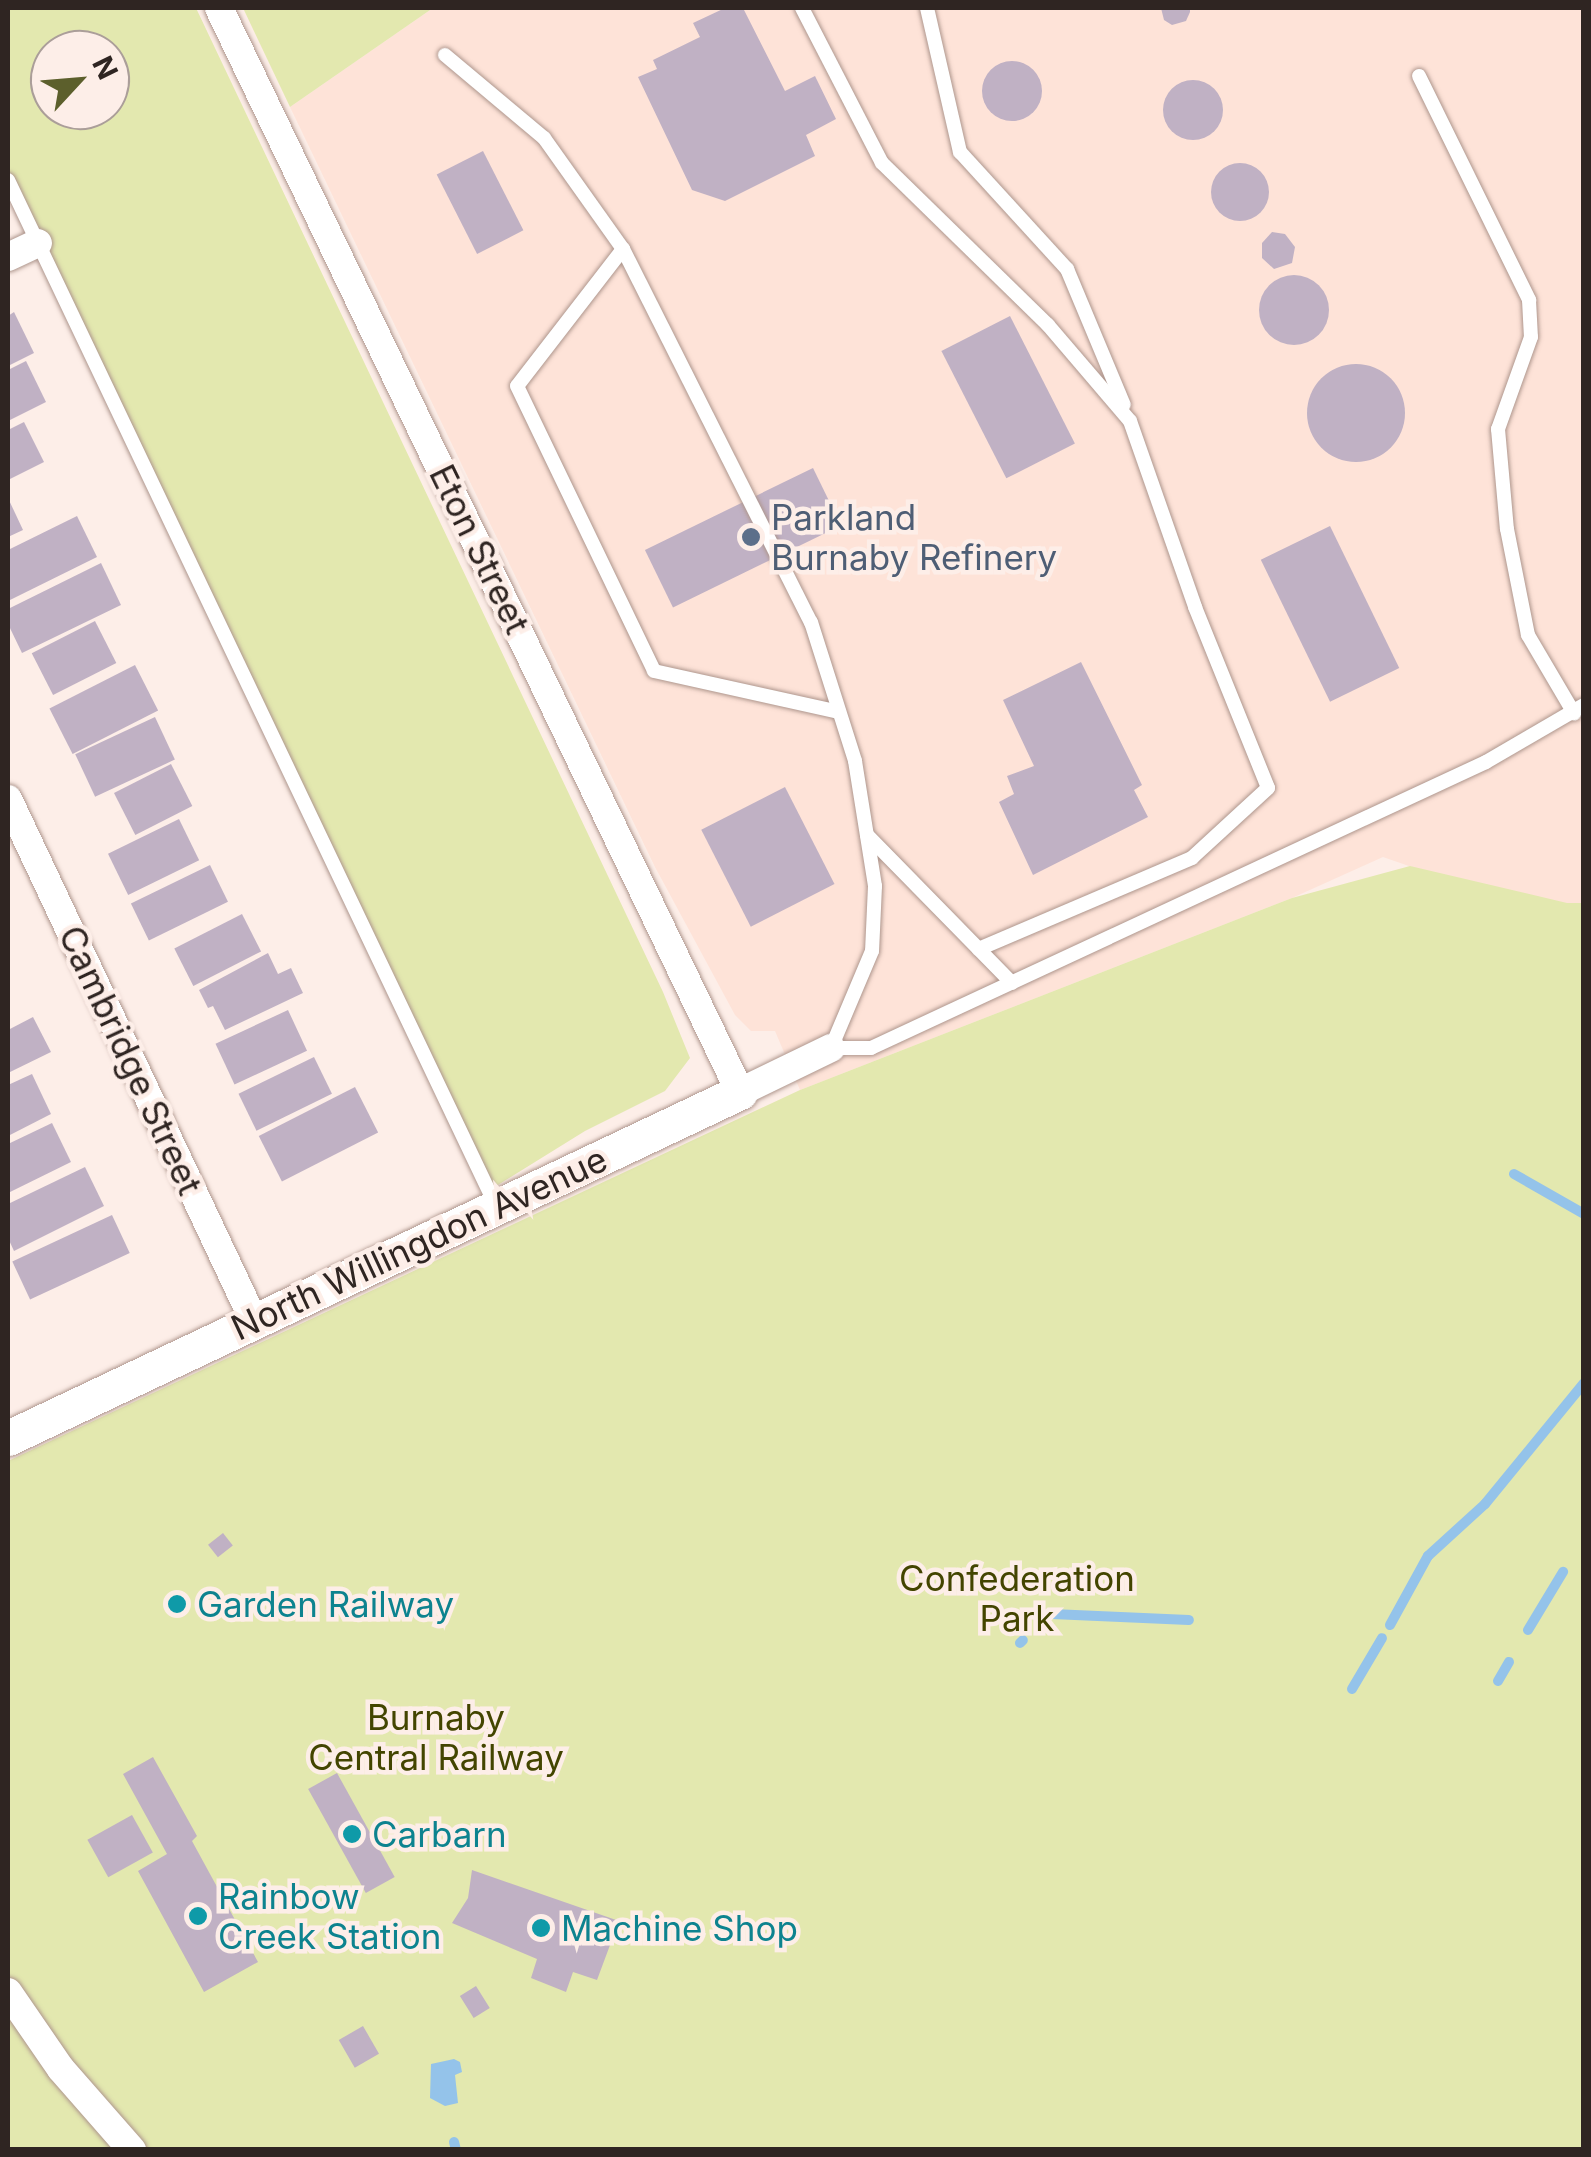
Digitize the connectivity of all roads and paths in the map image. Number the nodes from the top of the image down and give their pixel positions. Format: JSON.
{"nodes":[{"id":1,"x":219,"y":8,"type":"edge"},
{"id":2,"x":802,"y":8,"type":"edge"},
{"id":3,"x":927,"y":8,"type":"edge"},
{"id":4,"x":445,"y":56,"type":"dead end"},
{"id":5,"x":1419,"y":76,"type":"dead end"},
{"id":6,"x":8,"y":180,"type":"edge"},
{"id":7,"x":38,"y":242,"type":"junction"},
{"id":8,"x":623,"y":249,"type":"junction"},
{"id":9,"x":8,"y":258,"type":"edge"},
{"id":10,"x":1130,"y":421,"type":"junction"},
{"id":11,"x":1579,"y":709,"type":"edge"},
{"id":12,"x":839,"y":712,"type":"junction"},
{"id":13,"x":8,"y":799,"type":"edge"},
{"id":14,"x":866,"y":835,"type":"junction"},
{"id":15,"x":979,"y":950,"type":"junction"},
{"id":16,"x":1012,"y":983,"type":"junction"},
{"id":17,"x":831,"y":1048,"type":"junction"},
{"id":18,"x":740,"y":1092,"type":"junction"},
{"id":19,"x":496,"y":1207,"type":"junction"},
{"id":20,"x":254,"y":1321,"type":"junction"},
{"id":21,"x":10,"y":1432,"type":"edge"},
{"id":22,"x":8,"y":1992,"type":"edge"},
{"id":23,"x":132,"y":2150,"type":"edge"}],
"edges":[{"from":1,"to":18,"type":"street","name":"Eton Street"},
{"from":2,"to":10,"type":"lane"},
{"from":3,"to":10,"type":"lane"},
{"from":4,"to":8,"type":"lane"},
{"from":5,"to":11,"type":"lane"},
{"from":6,"to":7,"type":"lane"},
{"from":7,"to":9,"type":"street"},
{"from":7,"to":19,"type":"lane"},
{"from":8,"to":12,"type":"lane"},
{"from":8,"to":12,"type":"lane"},
{"from":10,"to":15,"type":"lane"},
{"from":11,"to":16,"type":"lane"},
{"from":12,"to":14,"type":"lane"},
{"from":13,"to":20,"type":"street","name":"Cambridge Street"},
{"from":14,"to":15,"type":"lane"},
{"from":14,"to":17,"type":"lane"},
{"from":15,"to":16,"type":"lane"},
{"from":16,"to":17,"type":"lane"},
{"from":17,"to":18,"type":"street","name":"North Willingdon Avenue"},
{"from":18,"to":19,"type":"street","name":"North Willingdon Avenue"},
{"from":19,"to":20,"type":"street","name":"North Willingdon Avenue"},
{"from":20,"to":21,"type":"street","name":"North Willingdon Avenue"},
{"from":22,"to":23,"type":"street"}]}
